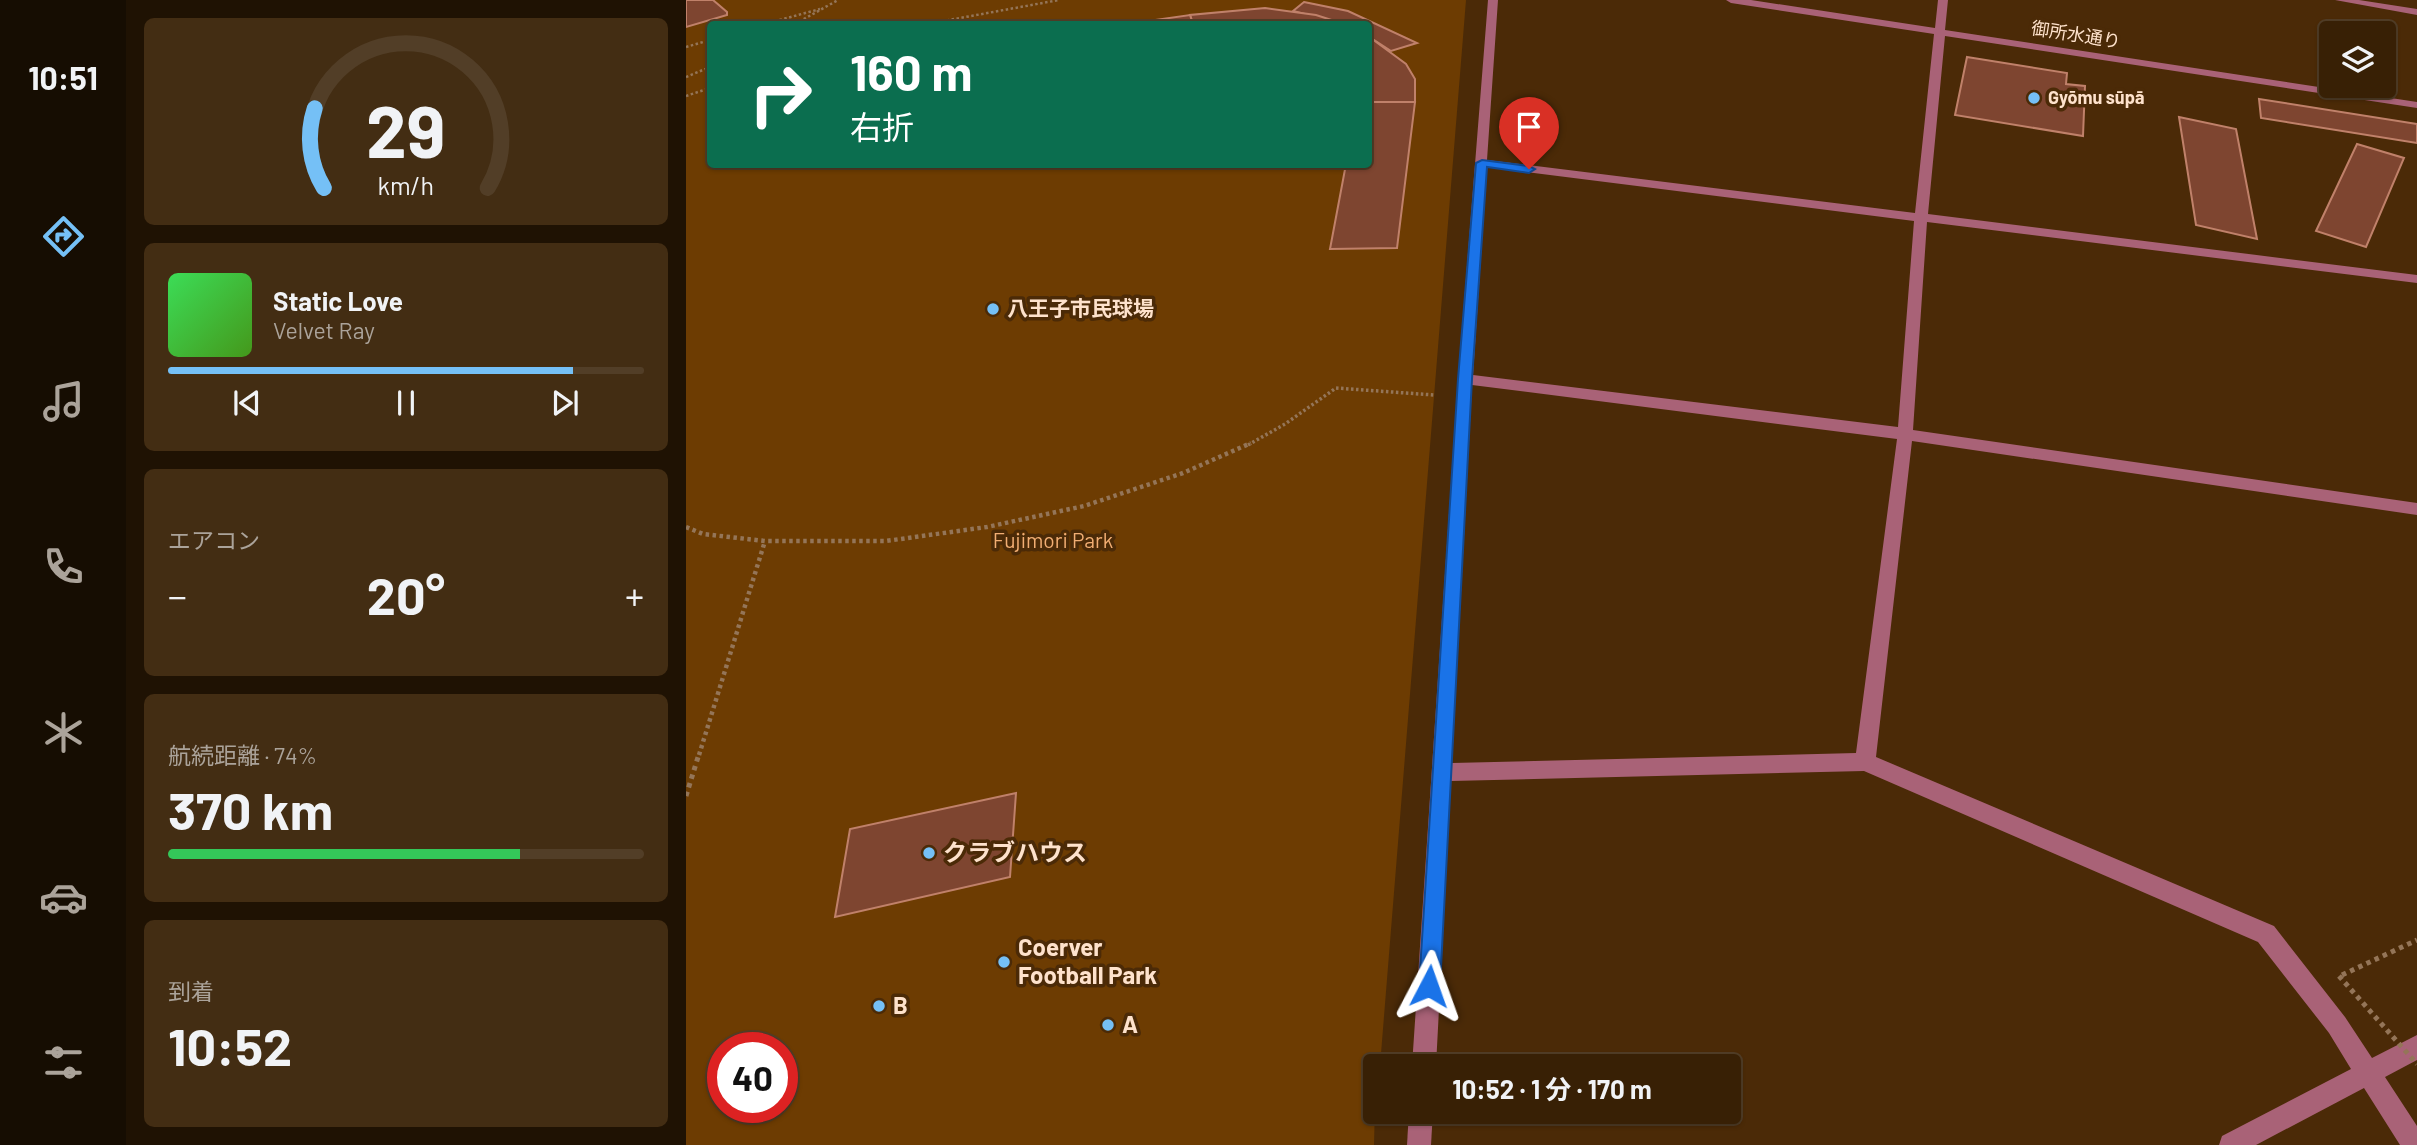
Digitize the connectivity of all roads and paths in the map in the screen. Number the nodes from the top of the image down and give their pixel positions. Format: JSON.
{"nodes":[{"id":1,"x":839,"y":0,"type":"edge"},
{"id":2,"x":1059,"y":0,"type":"edge"},
{"id":3,"x":1493,"y":0,"type":"edge"},
{"id":4,"x":1731,"y":0,"type":"edge"},
{"id":5,"x":1943,"y":0,"type":"edge"},
{"id":6,"x":2340,"y":0,"type":"edge"},
{"id":7,"x":1758,"y":2,"type":"edge"},
{"id":8,"x":820,"y":9,"type":"junction"},
{"id":9,"x":2417,"y":12,"type":"edge"},
{"id":10,"x":776,"y":21,"type":"edge"},
{"id":11,"x":800,"y":21,"type":"edge"},
{"id":12,"x":944,"y":21,"type":"edge"},
{"id":13,"x":1940,"y":32,"type":"junction"},
{"id":14,"x":707,"y":41,"type":"edge"},
{"id":15,"x":686,"y":47,"type":"edge"},
{"id":16,"x":707,"y":68,"type":"edge"},
{"id":17,"x":686,"y":77,"type":"edge"},
{"id":18,"x":707,"y":89,"type":"edge"},
{"id":19,"x":686,"y":96,"type":"edge"},
{"id":20,"x":2417,"y":105,"type":"edge"},
{"id":21,"x":1482,"y":163,"type":"junction"},
{"id":22,"x":1921,"y":218,"type":"junction"},
{"id":23,"x":2417,"y":279,"type":"edge"},
{"id":24,"x":1465,"y":379,"type":"junction"},
{"id":25,"x":1435,"y":395,"type":"dead end"},
{"id":26,"x":1905,"y":434,"type":"junction"},
{"id":27,"x":2417,"y":509,"type":"edge"},
{"id":28,"x":686,"y":527,"type":"edge"},
{"id":29,"x":765,"y":541,"type":"junction"},
{"id":30,"x":1865,"y":762,"type":"junction"},
{"id":31,"x":1443,"y":772,"type":"junction"},
{"id":32,"x":686,"y":796,"type":"edge"},
{"id":33,"x":2417,"y":940,"type":"edge"},
{"id":34,"x":2417,"y":1047,"type":"edge"},
{"id":35,"x":1425,"y":1054,"type":"edge"},
{"id":36,"x":2417,"y":1064,"type":"edge"},
{"id":37,"x":2368,"y":1073,"type":"junction"},
{"id":38,"x":1420,"y":1124,"type":"edge"},
{"id":39,"x":1419,"y":1145,"type":"edge"},
{"id":40,"x":2231,"y":1145,"type":"edge"},
{"id":41,"x":2415,"y":1145,"type":"edge"}],
"edges":[{"from":1,"to":8,"type":"path"},
{"from":2,"to":12,"type":"path"},
{"from":3,"to":21,"type":"street"},
{"from":4,"to":7,"type":"street","name":"御所水通り"},
{"from":5,"to":13,"type":"street"},
{"from":6,"to":9,"type":"street"},
{"from":7,"to":13,"type":"street","name":"御所水通り"},
{"from":8,"to":10,"type":"path"},
{"from":8,"to":11,"type":"path"},
{"from":13,"to":20,"type":"street","name":"御所水通り"},
{"from":13,"to":22,"type":"street"},
{"from":14,"to":15,"type":"path"},
{"from":16,"to":17,"type":"path"},
{"from":18,"to":19,"type":"path"},
{"from":21,"to":22,"type":"street"},
{"from":21,"to":24,"type":"street"},
{"from":22,"to":23,"type":"street"},
{"from":22,"to":26,"type":"street"},
{"from":24,"to":26,"type":"street"},
{"from":24,"to":31,"type":"street"},
{"from":25,"to":29,"type":"path"},
{"from":26,"to":27,"type":"street"},
{"from":26,"to":30,"type":"street"},
{"from":28,"to":29,"type":"path"},
{"from":29,"to":32,"type":"path"},
{"from":30,"to":31,"type":"street"},
{"from":30,"to":37,"type":"street"},
{"from":31,"to":35,"type":"street"},
{"from":33,"to":36,"type":"path","bridge":true},
{"from":34,"to":37,"type":"street"},
{"from":37,"to":40,"type":"street"},
{"from":37,"to":41,"type":"street"},
{"from":38,"to":39,"type":"street"}]}
